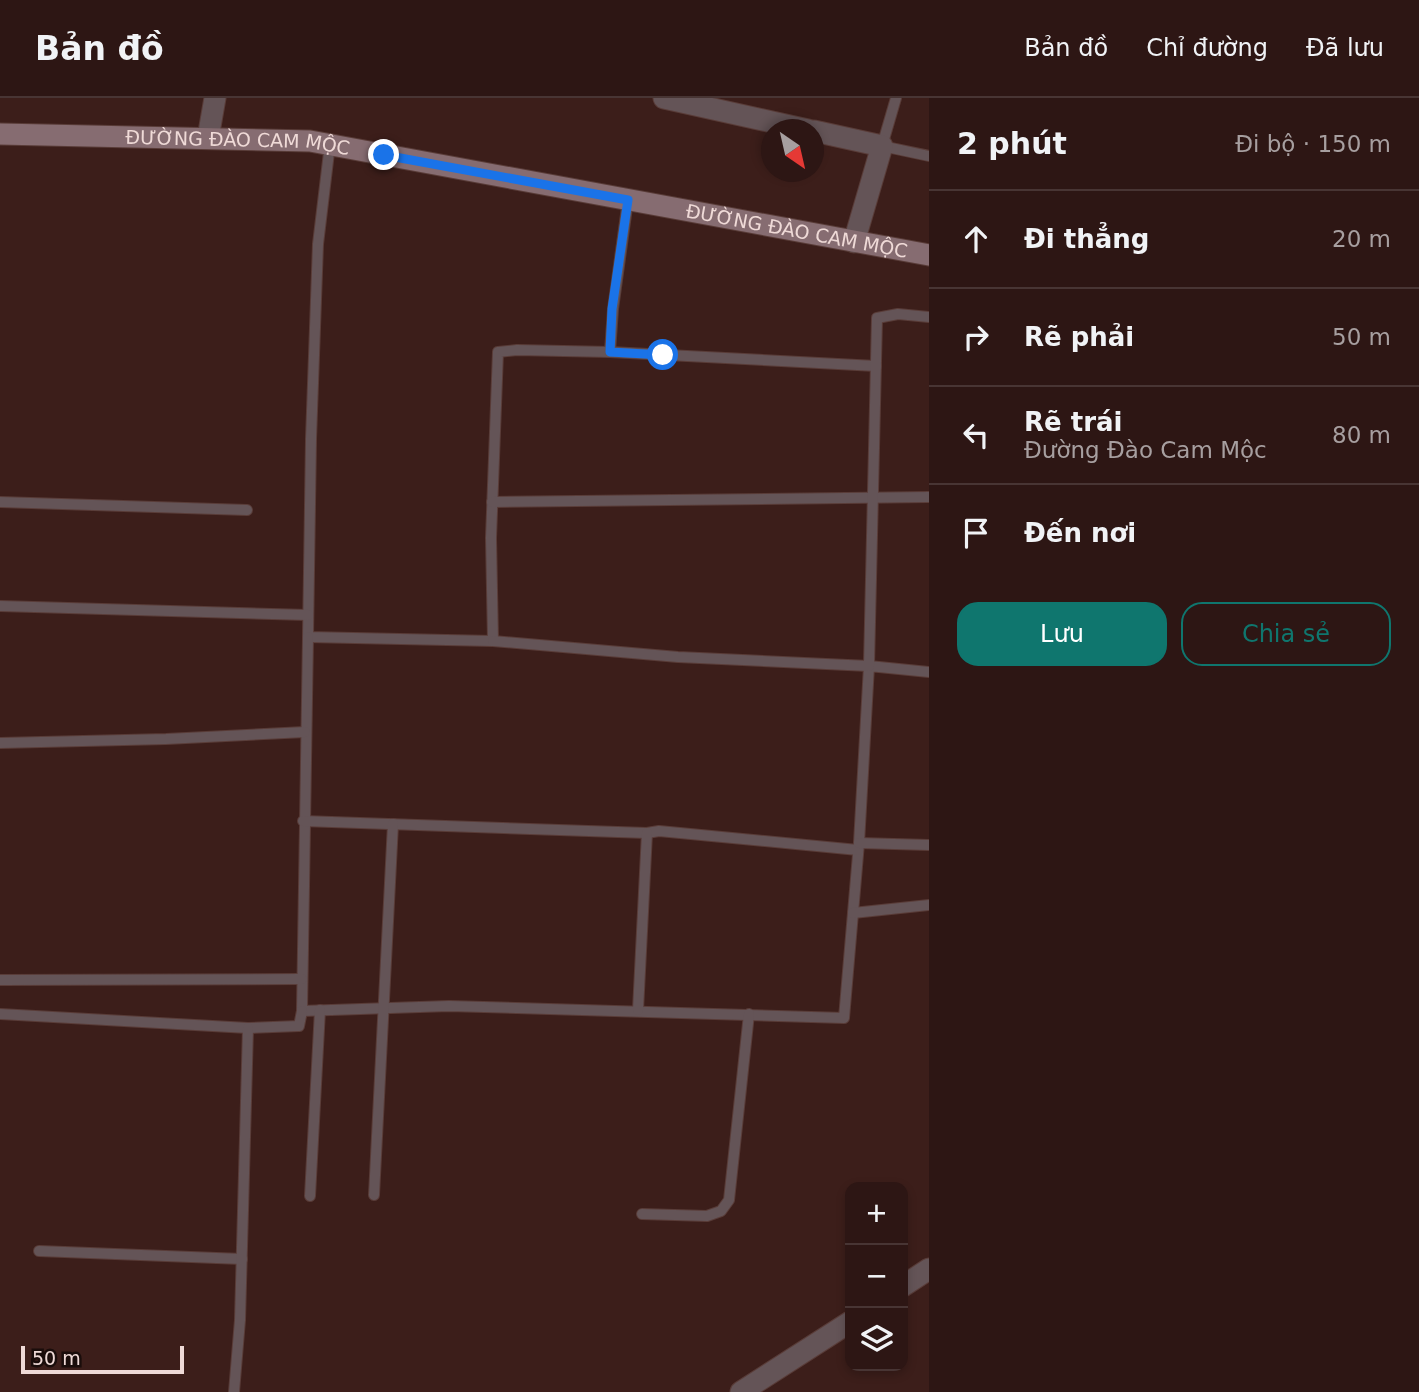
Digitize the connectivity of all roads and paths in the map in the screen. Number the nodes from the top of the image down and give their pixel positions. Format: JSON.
{"nodes":[{"id":1,"x":215,"y":98,"type":"edge"},
{"id":2,"x":664,"y":98,"type":"edge"},
{"id":3,"x":896,"y":98,"type":"edge"},
{"id":4,"x":761,"y":120,"type":"edge"},
{"id":5,"x":824,"y":133,"type":"edge"},
{"id":6,"x":0,"y":134,"type":"edge"},
{"id":7,"x":208,"y":138,"type":"junction"},
{"id":8,"x":330,"y":144,"type":"junction"},
{"id":9,"x":882,"y":146,"type":"junction"},
{"id":10,"x":929,"y":156,"type":"edge"},
{"id":11,"x":628,"y":200,"type":"junction"},
{"id":12,"x":854,"y":242,"type":"junction"},
{"id":13,"x":929,"y":255,"type":"edge"},
{"id":14,"x":929,"y":317,"type":"edge"},
{"id":15,"x":610,"y":352,"type":"junction"},
{"id":16,"x":876,"y":366,"type":"junction"},
{"id":17,"x":929,"y":497,"type":"edge"},
{"id":18,"x":872,"y":499,"type":"junction"},
{"id":19,"x":0,"y":502,"type":"edge"},
{"id":20,"x":492,"y":502,"type":"junction"},
{"id":21,"x":247,"y":510,"type":"dead end"},
{"id":22,"x":0,"y":606,"type":"edge"},
{"id":23,"x":308,"y":615,"type":"junction"},
{"id":24,"x":308,"y":637,"type":"junction"},
{"id":25,"x":493,"y":641,"type":"junction"},
{"id":26,"x":869,"y":666,"type":"junction"},
{"id":27,"x":929,"y":672,"type":"edge"},
{"id":28,"x":306,"y":732,"type":"junction"},
{"id":29,"x":0,"y":743,"type":"edge"},
{"id":30,"x":303,"y":821,"type":"junction"},
{"id":31,"x":393,"y":824,"type":"junction"},
{"id":32,"x":647,"y":833,"type":"junction"},
{"id":33,"x":929,"y":845,"type":"edge"},
{"id":34,"x":859,"y":847,"type":"junction"},
{"id":35,"x":929,"y":905,"type":"edge"},
{"id":36,"x":853,"y":913,"type":"junction"},
{"id":37,"x":302,"y":979,"type":"junction"},
{"id":38,"x":0,"y":980,"type":"edge"},
{"id":39,"x":383,"y":1008,"type":"junction"},
{"id":40,"x":320,"y":1010,"type":"junction"},
{"id":41,"x":638,"y":1010,"type":"junction"},
{"id":42,"x":302,"y":1011,"type":"junction"},
{"id":43,"x":0,"y":1014,"type":"edge"},
{"id":44,"x":749,"y":1014,"type":"junction"},
{"id":45,"x":248,"y":1028,"type":"junction"},
{"id":46,"x":374,"y":1195,"type":"dead end"},
{"id":47,"x":310,"y":1196,"type":"dead end"},
{"id":48,"x":642,"y":1214,"type":"dead end"},
{"id":49,"x":38,"y":1251,"type":"dead end"},
{"id":50,"x":242,"y":1259,"type":"junction"},
{"id":51,"x":929,"y":1269,"type":"edge"},
{"id":52,"x":908,"y":1283,"type":"edge"},
{"id":53,"x":845,"y":1325,"type":"edge"},
{"id":54,"x":234,"y":1392,"type":"edge"},
{"id":55,"x":741,"y":1392,"type":"edge"}],
"edges":[{"from":1,"to":7,"type":"street"},
{"from":2,"to":4,"type":"street"},
{"from":3,"to":9,"type":"lane"},
{"from":5,"to":9,"type":"street"},
{"from":6,"to":7,"type":"street","name":"ĐƯỜNG ĐÀO CAM MỘC"},
{"from":7,"to":8,"type":"street","name":"ĐƯỜNG ĐÀO CAM MỘC"},
{"from":8,"to":11,"type":"street","name":"ĐƯỜNG ĐÀO CAM MỘC"},
{"from":8,"to":23,"type":"lane"},
{"from":9,"to":10,"type":"lane"},
{"from":9,"to":12,"type":"street"},
{"from":11,"to":12,"type":"street","name":"ĐƯỜNG ĐÀO CAM MỘC"},
{"from":11,"to":15,"type":"lane"},
{"from":12,"to":13,"type":"street","name":"ĐƯỜNG ĐÀO CAM MỘC"},
{"from":14,"to":16,"type":"lane"},
{"from":15,"to":16,"type":"lane"},
{"from":15,"to":20,"type":"lane"},
{"from":16,"to":18,"type":"lane"},
{"from":17,"to":18,"type":"lane"},
{"from":18,"to":20,"type":"lane"},
{"from":18,"to":26,"type":"lane"},
{"from":19,"to":21,"type":"lane"},
{"from":20,"to":25,"type":"lane"},
{"from":22,"to":23,"type":"lane"},
{"from":23,"to":24,"type":"lane"},
{"from":24,"to":25,"type":"lane"},
{"from":24,"to":28,"type":"lane"},
{"from":25,"to":26,"type":"lane"},
{"from":26,"to":27,"type":"lane"},
{"from":26,"to":34,"type":"lane"},
{"from":28,"to":29,"type":"lane"},
{"from":28,"to":30,"type":"lane"},
{"from":30,"to":31,"type":"lane"},
{"from":30,"to":37,"type":"lane"},
{"from":31,"to":32,"type":"lane"},
{"from":31,"to":39,"type":"lane"},
{"from":32,"to":34,"type":"lane"},
{"from":32,"to":41,"type":"lane"},
{"from":33,"to":34,"type":"lane"},
{"from":34,"to":36,"type":"lane"},
{"from":35,"to":36,"type":"lane"},
{"from":36,"to":44,"type":"lane"},
{"from":37,"to":38,"type":"lane"},
{"from":37,"to":42,"type":"lane"},
{"from":39,"to":40,"type":"lane"},
{"from":39,"to":41,"type":"lane"},
{"from":39,"to":46,"type":"lane"},
{"from":40,"to":42,"type":"lane"},
{"from":40,"to":47,"type":"lane"},
{"from":41,"to":44,"type":"lane"},
{"from":42,"to":45,"type":"lane"},
{"from":43,"to":45,"type":"lane"},
{"from":44,"to":48,"type":"lane"},
{"from":45,"to":50,"type":"lane"},
{"from":49,"to":50,"type":"lane"},
{"from":50,"to":54,"type":"lane"},
{"from":51,"to":52,"type":"street"},
{"from":53,"to":55,"type":"street"}]}
